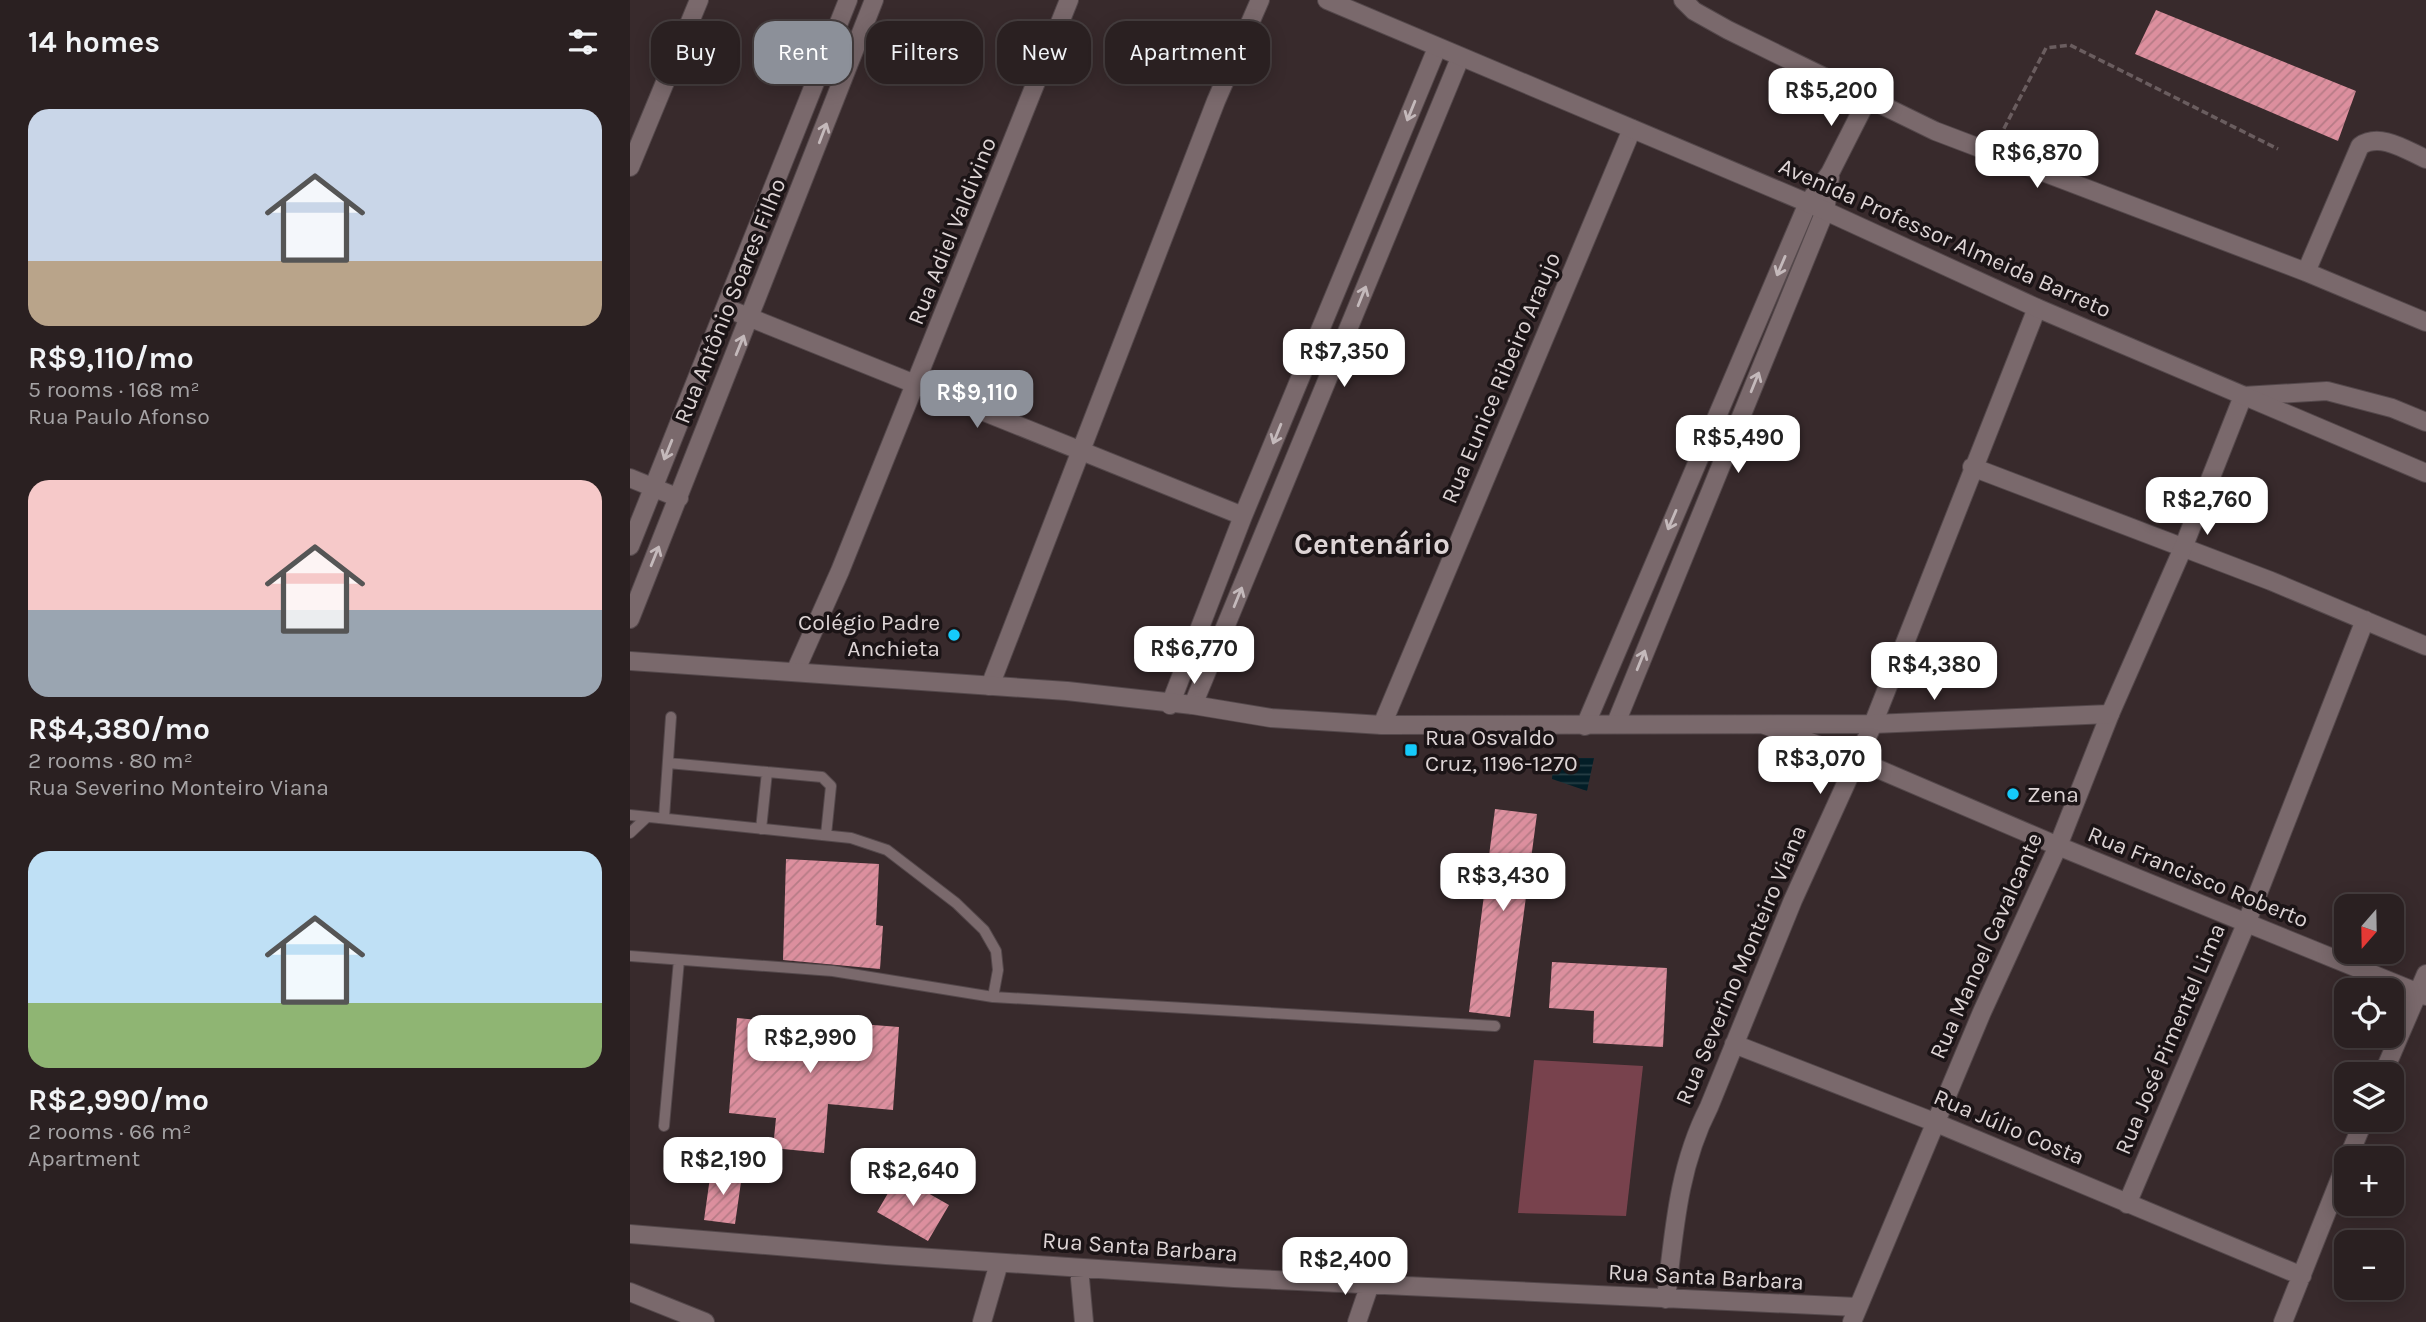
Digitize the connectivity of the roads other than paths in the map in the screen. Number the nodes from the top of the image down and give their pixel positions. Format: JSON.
{"nodes":[{"id":1,"x":699,"y":0,"type":"edge"},
{"id":2,"x":848,"y":0,"type":"edge"},
{"id":3,"x":874,"y":0,"type":"edge"},
{"id":4,"x":1069,"y":0,"type":"edge"},
{"id":5,"x":1260,"y":0,"type":"edge"},
{"id":6,"x":1327,"y":0,"type":"edge"},
{"id":7,"x":1683,"y":0,"type":"edge"},
{"id":8,"x":1437,"y":48,"type":"junction"},
{"id":9,"x":1460,"y":58,"type":"junction"},
{"id":10,"x":1867,"y":100,"type":"junction"},
{"id":11,"x":1632,"y":129,"type":"junction"},
{"id":12,"x":2426,"y":159,"type":"edge"},
{"id":13,"x":630,"y":167,"type":"edge"},
{"id":14,"x":1830,"y":173,"type":"junction"},
{"id":15,"x":1808,"y":203,"type":"junction"},
{"id":16,"x":1825,"y":211,"type":"junction"},
{"id":17,"x":2306,"y":272,"type":"junction"},
{"id":18,"x":726,"y":308,"type":"junction"},
{"id":19,"x":2037,"y":308,"type":"junction"},
{"id":20,"x":751,"y":318,"type":"junction"},
{"id":21,"x":2426,"y":322,"type":"edge"},
{"id":22,"x":916,"y":384,"type":"junction"},
{"id":23,"x":2243,"y":396,"type":"junction"},
{"id":24,"x":2426,"y":422,"type":"edge"},
{"id":25,"x":1080,"y":451,"type":"junction"},
{"id":26,"x":1972,"y":467,"type":"junction"},
{"id":27,"x":2426,"y":473,"type":"edge"},
{"id":28,"x":630,"y":478,"type":"edge"},
{"id":29,"x":653,"y":487,"type":"junction"},
{"id":30,"x":679,"y":498,"type":"junction"},
{"id":31,"x":1243,"y":516,"type":"junction"},
{"id":32,"x":630,"y":546,"type":"edge"},
{"id":33,"x":2183,"y":548,"type":"junction"},
{"id":34,"x":630,"y":619,"type":"edge"},
{"id":35,"x":2365,"y":620,"type":"junction"},
{"id":36,"x":2426,"y":646,"type":"edge"},
{"id":37,"x":630,"y":661,"type":"edge"},
{"id":38,"x":795,"y":672,"type":"junction"},
{"id":39,"x":990,"y":685,"type":"junction"},
{"id":40,"x":1170,"y":705,"type":"junction"},
{"id":41,"x":1193,"y":705,"type":"junction"},
{"id":42,"x":2110,"y":714,"type":"junction"},
{"id":43,"x":671,"y":717,"type":"dead end"},
{"id":44,"x":1616,"y":723,"type":"junction"},
{"id":45,"x":1758,"y":723,"type":"junction"},
{"id":46,"x":1382,"y":724,"type":"junction"},
{"id":47,"x":1873,"y":724,"type":"junction"},
{"id":48,"x":1584,"y":726,"type":"junction"},
{"id":49,"x":1857,"y":760,"type":"junction"},
{"id":50,"x":668,"y":763,"type":"junction"},
{"id":51,"x":767,"y":772,"type":"junction"},
{"id":52,"x":630,"y":815,"type":"edge"},
{"id":53,"x":648,"y":817,"type":"junction"},
{"id":54,"x":664,"y":818,"type":"junction"},
{"id":55,"x":761,"y":829,"type":"junction"},
{"id":56,"x":630,"y":834,"type":"edge"},
{"id":57,"x":826,"y":835,"type":"junction"},
{"id":58,"x":2058,"y":846,"type":"junction"},
{"id":59,"x":2246,"y":924,"type":"junction"},
{"id":60,"x":630,"y":956,"type":"edge"},
{"id":61,"x":679,"y":960,"type":"junction"},
{"id":62,"x":2426,"y":974,"type":"edge"},
{"id":63,"x":2422,"y":994,"type":"edge"},
{"id":64,"x":993,"y":998,"type":"junction"},
{"id":65,"x":1495,"y":1026,"type":"dead end"},
{"id":66,"x":1734,"y":1044,"type":"junction"},
{"id":67,"x":2389,"y":1062,"type":"edge"},
{"id":68,"x":1934,"y":1122,"type":"junction"},
{"id":69,"x":664,"y":1126,"type":"dead end"},
{"id":70,"x":2334,"y":1194,"type":"edge"},
{"id":71,"x":2127,"y":1204,"type":"junction"},
{"id":72,"x":630,"y":1234,"type":"edge"},
{"id":73,"x":999,"y":1263,"type":"junction"},
{"id":74,"x":1079,"y":1268,"type":"junction"},
{"id":75,"x":2302,"y":1276,"type":"junction"},
{"id":76,"x":1370,"y":1284,"type":"junction"},
{"id":77,"x":630,"y":1292,"type":"edge"},
{"id":78,"x":1665,"y":1299,"type":"junction"},
{"id":79,"x":1855,"y":1315,"type":"edge"},
{"id":80,"x":705,"y":1322,"type":"edge"},
{"id":81,"x":982,"y":1322,"type":"edge"},
{"id":82,"x":1084,"y":1322,"type":"edge"},
{"id":83,"x":1357,"y":1322,"type":"edge"},
{"id":84,"x":2283,"y":1322,"type":"edge"}],
"edges":[{"from":1,"to":13,"type":"street"},
{"from":2,"to":18,"type":"street","name":"Rua Antônio Soares Filho"},
{"from":20,"to":3,"type":"street","name":"Rua Antônio Soares Filho","one_way":true},
{"from":4,"to":22,"type":"street","name":"Rua Adiel Valdivino"},
{"from":5,"to":25,"type":"street"},
{"from":6,"to":8,"type":"street","name":"Avenida Professor Almeida Barreto"},
{"from":7,"to":10,"type":"street"},
{"from":8,"to":9,"type":"street","name":"Avenida Professor Almeida Barreto"},
{"from":8,"to":31,"type":"street","one_way":true},
{"from":9,"to":11,"type":"street","name":"Avenida Professor Almeida Barreto"},
{"from":41,"to":9,"type":"street","one_way":true},
{"from":10,"to":14,"type":"street"},
{"from":10,"to":17,"type":"street"},
{"from":11,"to":15,"type":"street","name":"Avenida Professor Almeida Barreto"},
{"from":11,"to":46,"type":"street","name":"Rua Eunice Ribeiro Araujo"},
{"from":12,"to":17,"type":"street"},
{"from":14,"to":15,"type":"street"},
{"from":14,"to":16,"type":"street"},
{"from":15,"to":16,"type":"street","name":"Avenida Professor Almeida Barreto"},
{"from":15,"to":48,"type":"street","one_way":true},
{"from":16,"to":19,"type":"street","name":"Avenida Professor Almeida Barreto"},
{"from":44,"to":16,"type":"street","one_way":true},
{"from":17,"to":21,"type":"street"},
{"from":18,"to":20,"type":"street"},
{"from":18,"to":29,"type":"street","name":"Rua Antônio Soares Filho","one_way":true},
{"from":19,"to":23,"type":"street","name":"Avenida Professor Almeida Barreto"},
{"from":19,"to":26,"type":"street","name":"Rua Severino Monteiro Viana"},
{"from":20,"to":22,"type":"street"},
{"from":30,"to":20,"type":"street","name":"Rua Antônio Soares Filho","one_way":true},
{"from":22,"to":25,"type":"street"},
{"from":22,"to":38,"type":"street","name":"Rua Adiel Valdivino"},
{"from":23,"to":24,"type":"street"},
{"from":23,"to":27,"type":"street","name":"Avenida Professor Almeida Barreto"},
{"from":23,"to":33,"type":"street","name":"Rua Manoel Cavalcante"},
{"from":25,"to":31,"type":"street"},
{"from":25,"to":39,"type":"street"},
{"from":26,"to":33,"type":"street"},
{"from":26,"to":47,"type":"street","name":"Rua Severino Monteiro Viana"},
{"from":28,"to":29,"type":"street"},
{"from":29,"to":30,"type":"street"},
{"from":29,"to":32,"type":"street","name":"Rua Antônio Soares Filho"},
{"from":34,"to":30,"type":"street","name":"Rua Antônio Soares Filho","one_way":true},
{"from":31,"to":40,"type":"street"},
{"from":33,"to":35,"type":"street"},
{"from":33,"to":42,"type":"street","name":"Rua Manoel Cavalcante"},
{"from":35,"to":36,"type":"street"},
{"from":35,"to":59,"type":"street","name":"Rua José Pimentel Lima"},
{"from":37,"to":38,"type":"street"},
{"from":38,"to":39,"type":"street"},
{"from":39,"to":40,"type":"street"},
{"from":40,"to":41,"type":"street"},
{"from":41,"to":46,"type":"street"},
{"from":42,"to":47,"type":"street"},
{"from":42,"to":58,"type":"street","name":"Rua Manoel Cavalcante"},
{"from":43,"to":50,"type":"lane"},
{"from":44,"to":45,"type":"street"},
{"from":44,"to":48,"type":"street"},
{"from":45,"to":47,"type":"street"},
{"from":45,"to":49,"type":"street","name":"Rua Francisco Roberto"},
{"from":46,"to":48,"type":"street"},
{"from":47,"to":49,"type":"street","name":"Rua Severino Monteiro Viana"},
{"from":49,"to":58,"type":"street","name":"Rua Francisco Roberto"},
{"from":49,"to":66,"type":"street","name":"Rua Severino Monteiro Viana"},
{"from":50,"to":51,"type":"lane"},
{"from":50,"to":54,"type":"lane"},
{"from":51,"to":55,"type":"lane"},
{"from":51,"to":57,"type":"lane"},
{"from":52,"to":53,"type":"lane"},
{"from":53,"to":54,"type":"lane"},
{"from":53,"to":56,"type":"lane"},
{"from":54,"to":55,"type":"lane"},
{"from":55,"to":57,"type":"lane"},
{"from":57,"to":64,"type":"lane"},
{"from":58,"to":59,"type":"street","name":"Rua Francisco Roberto"},
{"from":58,"to":68,"type":"street","name":"Rua Manoel Cavalcante"},
{"from":59,"to":63,"type":"street","name":"Rua Francisco Roberto"},
{"from":59,"to":71,"type":"street","name":"Rua José Pimentel Lima"},
{"from":60,"to":61,"type":"lane"},
{"from":61,"to":64,"type":"lane"},
{"from":61,"to":69,"type":"lane"},
{"from":62,"to":63,"type":"street"},
{"from":63,"to":67,"type":"street"},
{"from":64,"to":65,"type":"lane"},
{"from":66,"to":68,"type":"street","name":"Rua Júlio Costa"},
{"from":66,"to":78,"type":"street","name":"Rua Severino Monteiro Viana"},
{"from":68,"to":71,"type":"street","name":"Rua Júlio Costa"},
{"from":68,"to":79,"type":"street","name":"Rua Manoel Cavalcante"},
{"from":70,"to":75,"type":"street"},
{"from":71,"to":75,"type":"street","name":"Rua Júlio Costa"},
{"from":72,"to":73,"type":"street","name":"Rua Santa Barbara"},
{"from":73,"to":74,"type":"street","name":"Rua Santa Barbara"},
{"from":73,"to":81,"type":"street"},
{"from":74,"to":76,"type":"street","name":"Rua Santa Barbara"},
{"from":74,"to":82,"type":"street"},
{"from":75,"to":84,"type":"street"},
{"from":76,"to":78,"type":"street","name":"Rua Santa Barbara"},
{"from":76,"to":83,"type":"street"},
{"from":77,"to":80,"type":"street"},
{"from":78,"to":79,"type":"street","name":"Rua Santa Barbara"}]}
